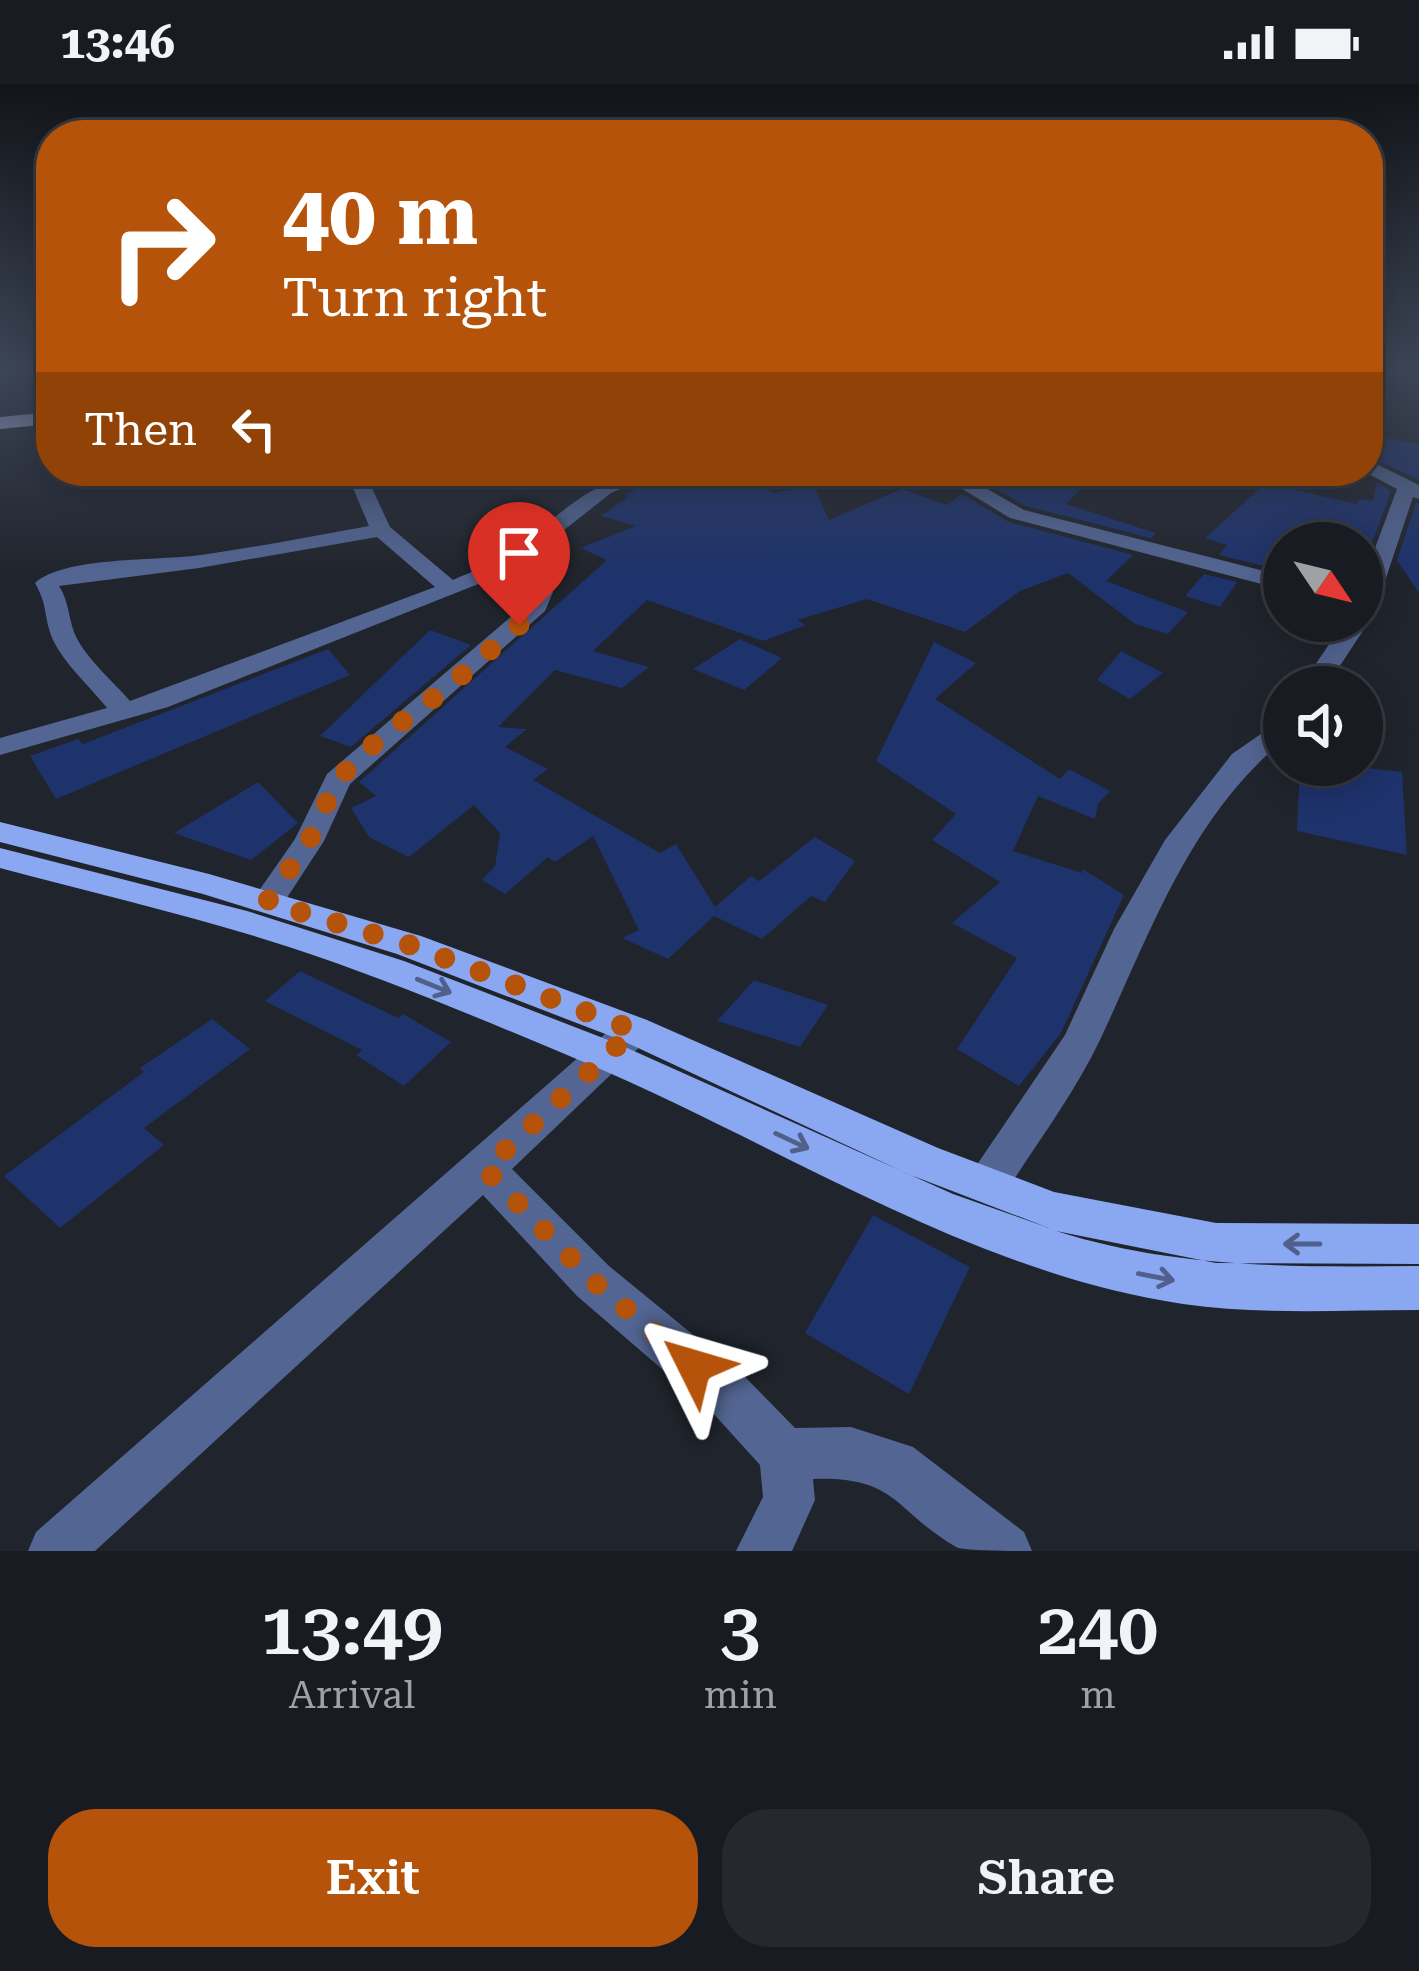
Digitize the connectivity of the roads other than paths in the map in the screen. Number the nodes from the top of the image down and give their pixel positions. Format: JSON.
{"nodes":[{"id":1,"x":1383,"y":474,"type":"edge"},
{"id":2,"x":362,"y":486,"type":"edge"},
{"id":3,"x":612,"y":486,"type":"edge"},
{"id":4,"x":968,"y":486,"type":"edge"},
{"id":5,"x":1413,"y":491,"type":"edge"},
{"id":6,"x":381,"y":530,"type":"junction"},
{"id":7,"x":1383,"y":562,"type":"edge"},
{"id":8,"x":508,"y":564,"type":"junction"},
{"id":9,"x":1263,"y":578,"type":"edge"},
{"id":10,"x":450,"y":589,"type":"junction"},
{"id":11,"x":124,"y":711,"type":"junction"},
{"id":12,"x":1263,"y":743,"type":"edge"},
{"id":13,"x":0,"y":747,"type":"edge"},
{"id":14,"x":0,"y":832,"type":"edge"},
{"id":15,"x":0,"y":858,"type":"edge"},
{"id":16,"x":267,"y":902,"type":"junction"},
{"id":17,"x":622,"y":1043,"type":"junction"},
{"id":18,"x":485,"y":1169,"type":"junction"},
{"id":19,"x":987,"y":1186,"type":"junction"},
{"id":20,"x":1419,"y":1244,"type":"edge"},
{"id":21,"x":1419,"y":1288,"type":"edge"},
{"id":22,"x":784,"y":1454,"type":"junction"},
{"id":23,"x":55,"y":1551,"type":"edge"},
{"id":24,"x":763,"y":1551,"type":"edge"},
{"id":25,"x":1005,"y":1551,"type":"edge"}],
"edges":[{"from":1,"to":5,"type":"street"},
{"from":2,"to":6,"type":"street"},
{"from":3,"to":8,"type":"street"},
{"from":4,"to":9,"type":"street"},
{"from":5,"to":7,"type":"street"},
{"from":6,"to":10,"type":"street"},
{"from":6,"to":11,"type":"street"},
{"from":8,"to":10,"type":"street"},
{"from":8,"to":16,"type":"street"},
{"from":10,"to":11,"type":"street"},
{"from":11,"to":13,"type":"street"},
{"from":12,"to":19,"type":"street"},
{"from":14,"to":16,"type":"main road"},
{"from":15,"to":17,"type":"main road","one_way":true},
{"from":16,"to":17,"type":"main road"},
{"from":17,"to":18,"type":"street"},
{"from":17,"to":19,"type":"main road"},
{"from":17,"to":21,"type":"main road","one_way":true},
{"from":18,"to":22,"type":"street"},
{"from":18,"to":23,"type":"street"},
{"from":20,"to":19,"type":"main road","one_way":true},
{"from":22,"to":24,"type":"street"},
{"from":22,"to":25,"type":"street"}]}
